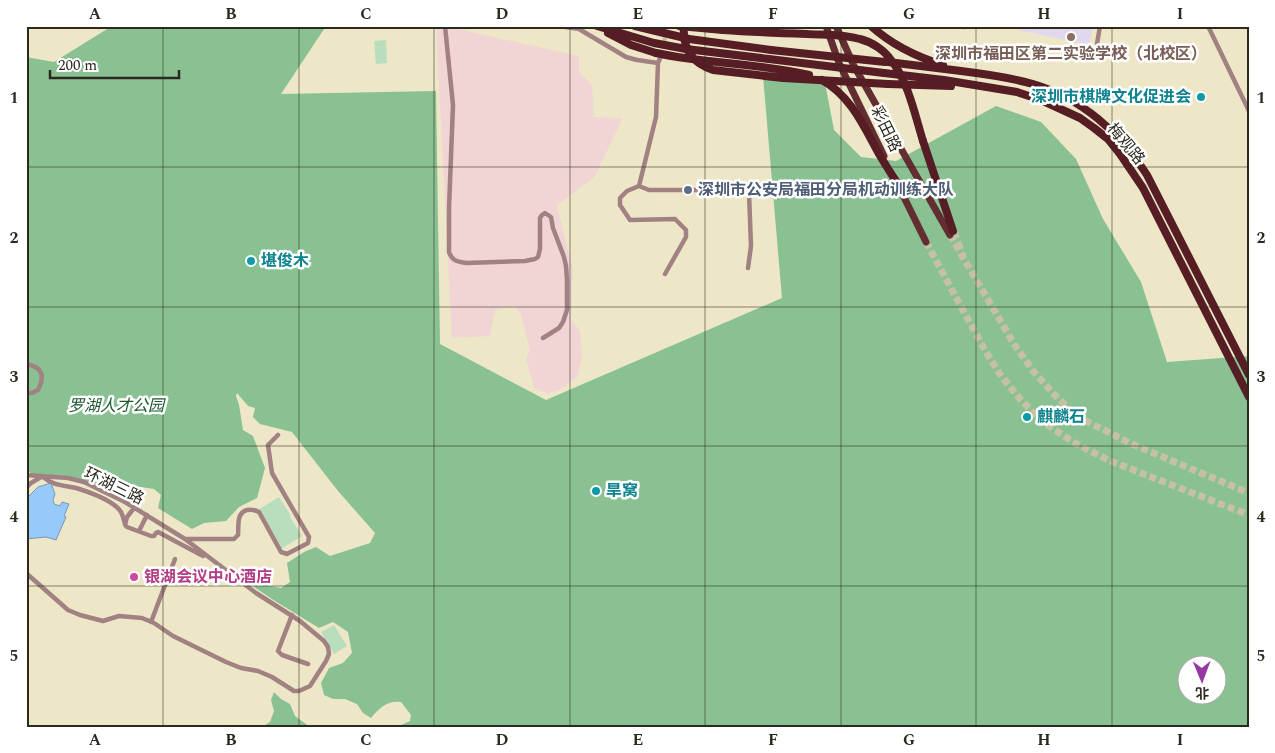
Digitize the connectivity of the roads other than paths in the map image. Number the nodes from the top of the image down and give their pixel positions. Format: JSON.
{"nodes":[{"id":1,"x":445,"y":26,"type":"edge"},
{"id":2,"x":559,"y":26,"type":"edge"},
{"id":3,"x":596,"y":26,"type":"edge"},
{"id":4,"x":635,"y":26,"type":"edge"},
{"id":5,"x":680,"y":26,"type":"edge"},
{"id":6,"x":684,"y":26,"type":"edge"},
{"id":7,"x":826,"y":26,"type":"edge"},
{"id":8,"x":836,"y":26,"type":"edge"},
{"id":9,"x":871,"y":26,"type":"edge"},
{"id":10,"x":958,"y":26,"type":"edge"},
{"id":11,"x":1100,"y":26,"type":"edge"},
{"id":12,"x":1208,"y":26,"type":"edge"},
{"id":13,"x":964,"y":27,"type":"edge"},
{"id":14,"x":579,"y":28,"type":"edge"},
{"id":15,"x":1096,"y":44,"type":"dead end"},
{"id":16,"x":659,"y":54,"type":"junction"},
{"id":17,"x":658,"y":63,"type":"junction"},
{"id":18,"x":972,"y":72,"type":"junction"},
{"id":19,"x":991,"y":88,"type":"junction"},
{"id":20,"x":1249,"y":92,"type":"edge"},
{"id":21,"x":1242,"y":96,"type":"junction"},
{"id":22,"x":1249,"y":111,"type":"edge"},
{"id":23,"x":898,"y":184,"type":"junction"},
{"id":24,"x":639,"y":186,"type":"junction"},
{"id":25,"x":952,"y":233,"type":"joint"},
{"id":26,"x":926,"y":242,"type":"tunnel mouth"},
{"id":27,"x":748,"y":268,"type":"dead end"},
{"id":28,"x":665,"y":274,"type":"dead end"},
{"id":29,"x":543,"y":338,"type":"dead end"},
{"id":30,"x":26,"y":364,"type":"edge"},
{"id":31,"x":1249,"y":375,"type":"edge"},
{"id":32,"x":26,"y":393,"type":"edge"},
{"id":33,"x":1249,"y":397,"type":"edge"},
{"id":34,"x":278,"y":435,"type":"dead end"},
{"id":35,"x":26,"y":476,"type":"edge"},
{"id":36,"x":42,"y":476,"type":"junction"},
{"id":37,"x":26,"y":487,"type":"edge"},
{"id":38,"x":134,"y":508,"type":"junction"},
{"id":39,"x":146,"y":515,"type":"junction"},
{"id":40,"x":125,"y":524,"type":"junction"},
{"id":41,"x":139,"y":531,"type":"junction"},
{"id":42,"x":185,"y":539,"type":"junction"},
{"id":43,"x":175,"y":559,"type":"dead end"},
{"id":44,"x":213,"y":561,"type":"junction"},
{"id":45,"x":26,"y":573,"type":"edge"},
{"id":46,"x":292,"y":614,"type":"junction"},
{"id":47,"x":151,"y":622,"type":"junction"},
{"id":48,"x":308,"y":664,"type":"dead end"}],
"edges":[{"from":1,"to":29,"type":"street"},
{"from":2,"to":14,"type":"street"},
{"from":3,"to":16,"type":"highway"},
{"from":3,"to":19,"type":"highway","name":"梅观路","bridge":true},
{"from":4,"to":18,"type":"highway","name":"梅观路","bridge":true},
{"from":5,"to":25,"type":"highway","bridge":true},
{"from":6,"to":19,"type":"highway","bridge":true},
{"from":7,"to":23,"type":"main road","name":"彩田路"},
{"from":8,"to":25,"type":"main road","name":"彩田路"},
{"from":9,"to":18,"type":"highway"},
{"from":10,"to":13,"type":"street"},
{"from":11,"to":15,"type":"street"},
{"from":12,"to":21,"type":"street"},
{"from":14,"to":17,"type":"street"},
{"from":16,"to":17,"type":"street"},
{"from":16,"to":23,"type":"highway","bridge":true},
{"from":17,"to":24,"type":"street"},
{"from":18,"to":31,"type":"highway","name":"梅观路"},
{"from":19,"to":33,"type":"highway","name":"梅观路"},
{"from":20,"to":21,"type":"street"},
{"from":21,"to":22,"type":"street"},
{"from":23,"to":26,"type":"main road","name":"彩田路"},
{"from":24,"to":27,"type":"street"},
{"from":24,"to":28,"type":"street"},
{"from":30,"to":32,"type":"street"},
{"from":34,"to":42,"type":"street"},
{"from":35,"to":36,"type":"street","name":"环湖三路"},
{"from":35,"to":37,"type":"street"},
{"from":36,"to":37,"type":"street"},
{"from":36,"to":38,"type":"street","name":"环湖三路"},
{"from":36,"to":40,"type":"street"},
{"from":38,"to":39,"type":"street","name":"环湖三路"},
{"from":38,"to":40,"type":"street"},
{"from":39,"to":41,"type":"street"},
{"from":39,"to":42,"type":"street","name":"环湖三路"},
{"from":40,"to":41,"type":"street"},
{"from":41,"to":44,"type":"street"},
{"from":42,"to":44,"type":"street","name":"环湖三路"},
{"from":43,"to":47,"type":"street"},
{"from":44,"to":46,"type":"street"},
{"from":45,"to":47,"type":"street"},
{"from":46,"to":47,"type":"street"},
{"from":46,"to":48,"type":"street"}]}
